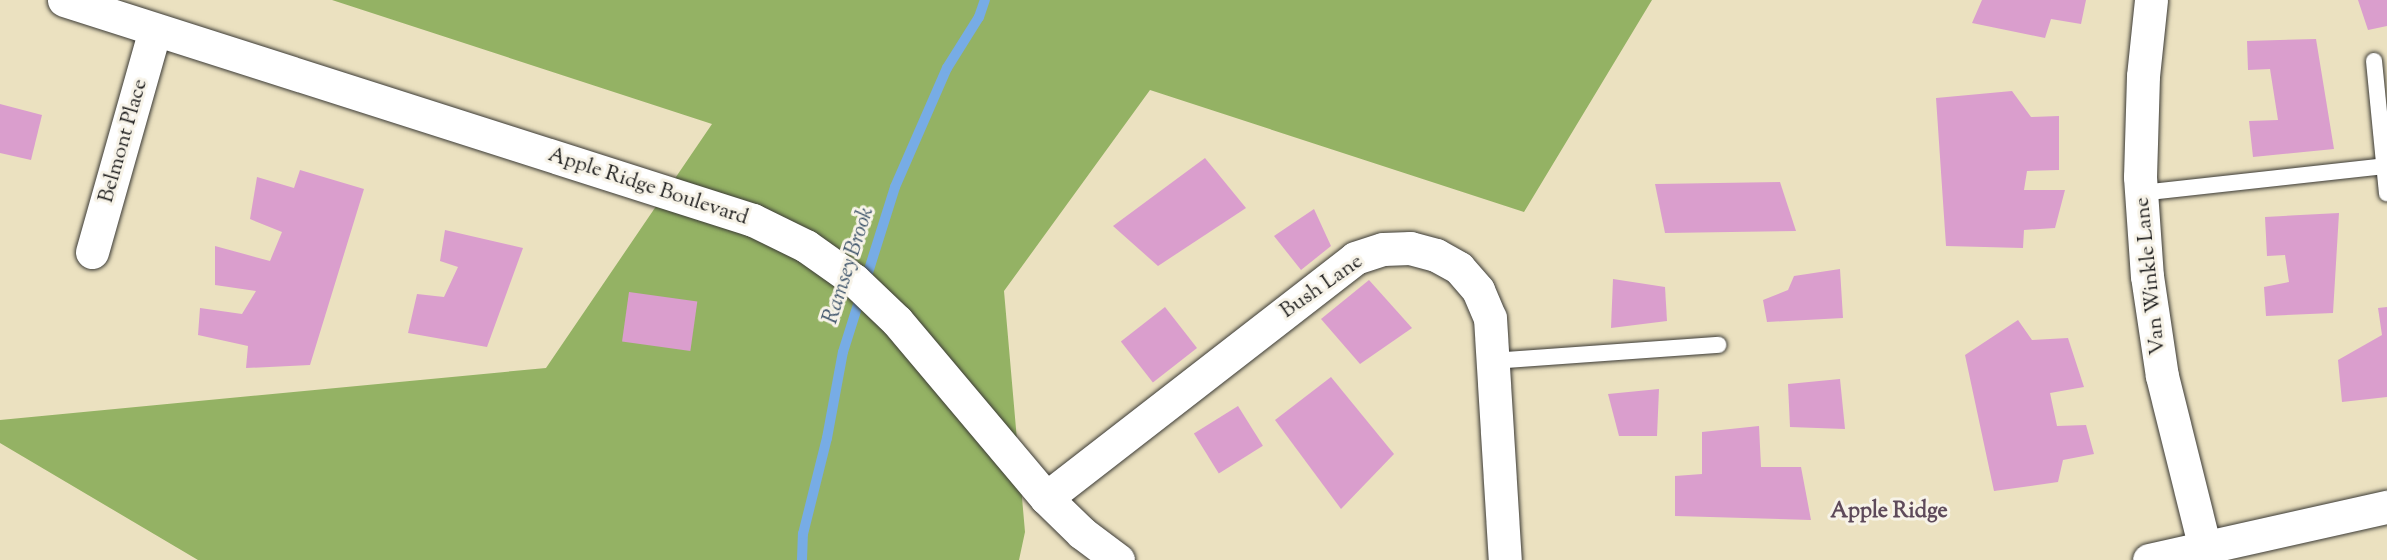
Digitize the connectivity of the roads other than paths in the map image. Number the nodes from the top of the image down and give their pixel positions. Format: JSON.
{"nodes":[{"id":1,"x":64,"y":0,"type":"edge"},
{"id":2,"x":2151,"y":0,"type":"edge"},
{"id":3,"x":155,"y":30,"type":"junction"},
{"id":4,"x":2374,"y":61,"type":"dead end"},
{"id":5,"x":2384,"y":166,"type":"junction"},
{"id":6,"x":2141,"y":193,"type":"junction"},
{"id":7,"x":2387,"y":193,"type":"edge"},
{"id":8,"x":92,"y":252,"type":"dead end"},
{"id":9,"x":1718,"y":345,"type":"dead end"},
{"id":10,"x":1493,"y":361,"type":"junction"},
{"id":11,"x":1046,"y":498,"type":"junction"},
{"id":12,"x":2387,"y":507,"type":"edge"},
{"id":13,"x":2205,"y":548,"type":"junction"},
{"id":14,"x":1118,"y":560,"type":"edge"},
{"id":15,"x":1505,"y":560,"type":"edge"},
{"id":16,"x":2149,"y":560,"type":"edge"}],
"edges":[{"from":1,"to":3,"type":"street","name":"Apple Ridge Boulevard"},
{"from":2,"to":6,"type":"street","name":"Van Winkle Lane"},
{"from":3,"to":8,"type":"street","name":"Belmont Place"},
{"from":3,"to":11,"type":"street","name":"Apple Ridge Boulevard"},
{"from":4,"to":5,"type":"lane"},
{"from":5,"to":6,"type":"lane"},
{"from":5,"to":7,"type":"lane"},
{"from":6,"to":13,"type":"street","name":"Van Winkle Lane"},
{"from":9,"to":10,"type":"lane"},
{"from":10,"to":11,"type":"street","name":"Bush Lane"},
{"from":10,"to":15,"type":"street","name":"Bush Lane"},
{"from":11,"to":14,"type":"street","name":"Apple Ridge Boulevard"},
{"from":12,"to":13,"type":"street"},
{"from":13,"to":16,"type":"street"}]}
